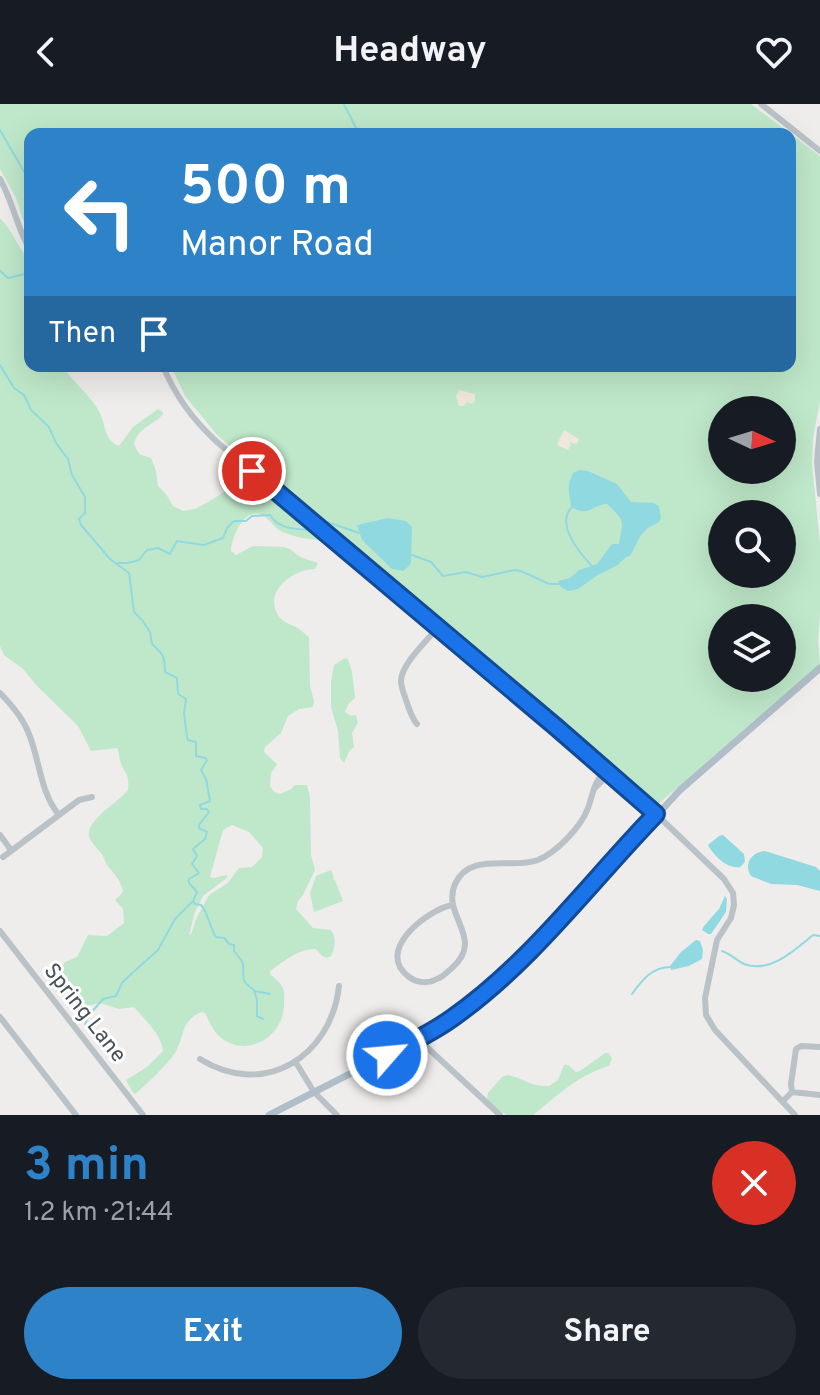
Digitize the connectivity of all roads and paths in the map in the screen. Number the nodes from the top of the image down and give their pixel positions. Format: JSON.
{"nodes":[{"id":1,"x":761,"y":104,"type":"edge"},
{"id":2,"x":791,"y":128,"type":"edge"},
{"id":3,"x":796,"y":132,"type":"edge"},
{"id":4,"x":820,"y":151,"type":"edge"},
{"id":5,"x":0,"y":179,"type":"edge"},
{"id":6,"x":24,"y":239,"type":"edge"},
{"id":7,"x":166,"y":372,"type":"edge"},
{"id":8,"x":820,"y":429,"type":"edge"},
{"id":9,"x":820,"y":494,"type":"edge"},
{"id":10,"x":438,"y":627,"type":"junction"},
{"id":11,"x":820,"y":668,"type":"edge"},
{"id":12,"x":0,"y":693,"type":"edge"},
{"id":13,"x":417,"y":724,"type":"dead end"},
{"id":14,"x":608,"y":771,"type":"junction"},
{"id":15,"x":92,"y":797,"type":"dead end"},
{"id":16,"x":656,"y":814,"type":"junction"},
{"id":17,"x":59,"y":815,"type":"junction"},
{"id":18,"x":0,"y":835,"type":"edge"},
{"id":19,"x":11,"y":850,"type":"junction"},
{"id":20,"x":3,"y":857,"type":"dead end"},
{"id":21,"x":452,"y":905,"type":"junction"},
{"id":22,"x":0,"y":931,"type":"edge"},
{"id":23,"x":339,"y":986,"type":"dead end"},
{"id":24,"x":0,"y":1017,"type":"edge"},
{"id":25,"x":418,"y":1039,"type":"junction"},
{"id":26,"x":820,"y":1047,"type":"edge"},
{"id":27,"x":200,"y":1059,"type":"dead end"},
{"id":28,"x":295,"y":1061,"type":"junction"},
{"id":29,"x":314,"y":1092,"type":"junction"},
{"id":30,"x":792,"y":1092,"type":"junction"},
{"id":31,"x":820,"y":1095,"type":"edge"},
{"id":32,"x":783,"y":1101,"type":"junction"},
{"id":33,"x":76,"y":1115,"type":"edge"},
{"id":34,"x":143,"y":1115,"type":"edge"},
{"id":35,"x":269,"y":1115,"type":"edge"},
{"id":36,"x":337,"y":1115,"type":"edge"},
{"id":37,"x":500,"y":1115,"type":"edge"},
{"id":38,"x":795,"y":1115,"type":"edge"}],
"edges":[{"from":1,"to":2,"type":"street"},
{"from":3,"to":4,"type":"street"},
{"from":5,"to":6,"type":"street"},
{"from":7,"to":10,"type":"street"},
{"from":8,"to":9,"type":"street"},
{"from":10,"to":13,"type":"street"},
{"from":10,"to":14,"type":"street"},
{"from":11,"to":16,"type":"main road"},
{"from":12,"to":17,"type":"street"},
{"from":14,"to":16,"type":"street"},
{"from":14,"to":21,"type":"street"},
{"from":15,"to":17,"type":"street"},
{"from":16,"to":25,"type":"main road"},
{"from":16,"to":32,"type":"street"},
{"from":17,"to":19,"type":"street"},
{"from":18,"to":19,"type":"street"},
{"from":19,"to":20,"type":"street"},
{"from":21,"to":21,"type":"street"},
{"from":22,"to":34,"type":"street","name":"Spring Lane"},
{"from":23,"to":28,"type":"street"},
{"from":24,"to":33,"type":"street"},
{"from":25,"to":29,"type":"main road"},
{"from":25,"to":37,"type":"street"},
{"from":26,"to":30,"type":"street"},
{"from":27,"to":28,"type":"street"},
{"from":28,"to":29,"type":"street"},
{"from":29,"to":35,"type":"main road"},
{"from":29,"to":36,"type":"street"},
{"from":30,"to":31,"type":"street"},
{"from":30,"to":32,"type":"street"},
{"from":32,"to":38,"type":"street"}]}
